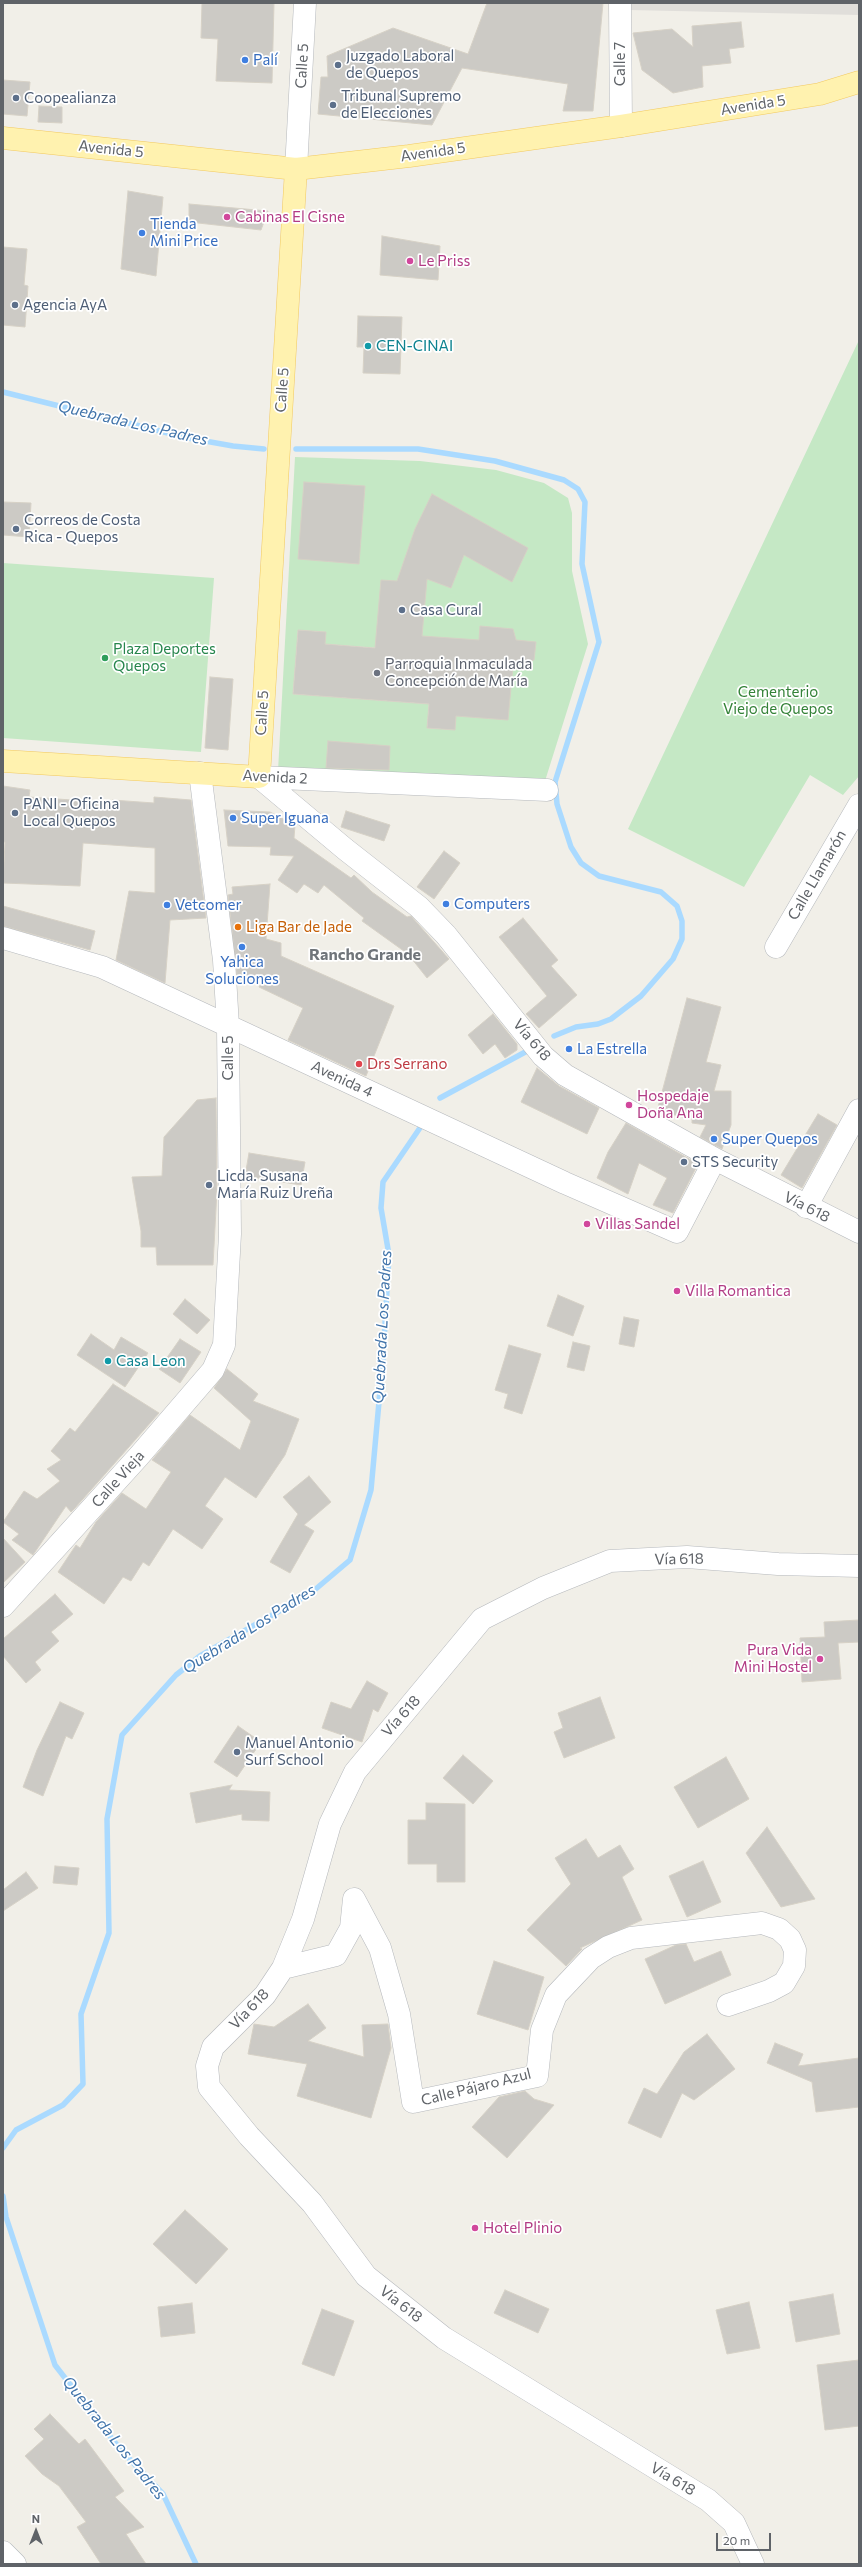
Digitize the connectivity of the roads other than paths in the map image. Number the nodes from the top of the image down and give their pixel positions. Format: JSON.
{"nodes":[{"id":1,"x":305,"y":3,"type":"edge"},
{"id":2,"x":620,"y":3,"type":"edge"},
{"id":3,"x":859,"y":82,"type":"edge"},
{"id":4,"x":621,"y":126,"type":"junction"},
{"id":5,"x":3,"y":138,"type":"edge"},
{"id":6,"x":296,"y":169,"type":"junction"},
{"id":7,"x":3,"y":762,"type":"edge"},
{"id":8,"x":200,"y":773,"type":"junction"},
{"id":9,"x":259,"y":777,"type":"junction"},
{"id":10,"x":548,"y":790,"type":"dead end"},
{"id":11,"x":859,"y":805,"type":"edge"},
{"id":12,"x":3,"y":938,"type":"edge"},
{"id":13,"x":776,"y":947,"type":"dead end"},
{"id":14,"x":228,"y":1026,"type":"junction"},
{"id":15,"x":859,"y":1110,"type":"edge"},
{"id":16,"x":715,"y":1159,"type":"junction"},
{"id":17,"x":806,"y":1207,"type":"junction"},
{"id":18,"x":859,"y":1232,"type":"edge"},
{"id":19,"x":224,"y":1344,"type":"joint"},
{"id":20,"x":859,"y":1566,"type":"edge"},
{"id":21,"x":3,"y":1606,"type":"edge"},
{"id":22,"x":283,"y":1968,"type":"junction"},
{"id":23,"x":728,"y":2004,"type":"dead end"},
{"id":24,"x":3,"y":2552,"type":"edge"},
{"id":25,"x":15,"y":2564,"type":"edge"},
{"id":26,"x":753,"y":2564,"type":"edge"}],
"edges":[{"from":1,"to":6,"type":"street","name":"Calle 5"},
{"from":2,"to":4,"type":"street","name":"Calle 7"},
{"from":3,"to":4,"type":"main road","name":"Avenida 5"},
{"from":4,"to":6,"type":"main road","name":"Avenida 5"},
{"from":5,"to":6,"type":"main road","name":"Avenida 5"},
{"from":6,"to":9,"type":"main road","name":"Calle 5"},
{"from":7,"to":8,"type":"main road","name":"Avenida 2"},
{"from":8,"to":9,"type":"main road","name":"Avenida 2"},
{"from":8,"to":14,"type":"street","name":"Calle 5"},
{"from":9,"to":10,"type":"street","name":"Avenida 2"},
{"from":9,"to":16,"type":"street","name":"Vía 618"},
{"from":11,"to":13,"type":"street","name":"Calle Llamarón"},
{"from":12,"to":14,"type":"street","name":"Avenida 4"},
{"from":14,"to":16,"type":"street","name":"Avenida 4"},
{"from":14,"to":19,"type":"street","name":"Calle 5"},
{"from":15,"to":17,"type":"street"},
{"from":16,"to":17,"type":"street","name":"Vía 618"},
{"from":17,"to":18,"type":"street","name":"Vía 618"},
{"from":19,"to":21,"type":"street","name":"Calle Vieja"},
{"from":20,"to":22,"type":"street","name":"Vía 618"},
{"from":22,"to":23,"type":"street","name":"Calle Pájaro Azul"},
{"from":22,"to":26,"type":"street","name":"Vía 618"},
{"from":24,"to":25,"type":"street"}]}
